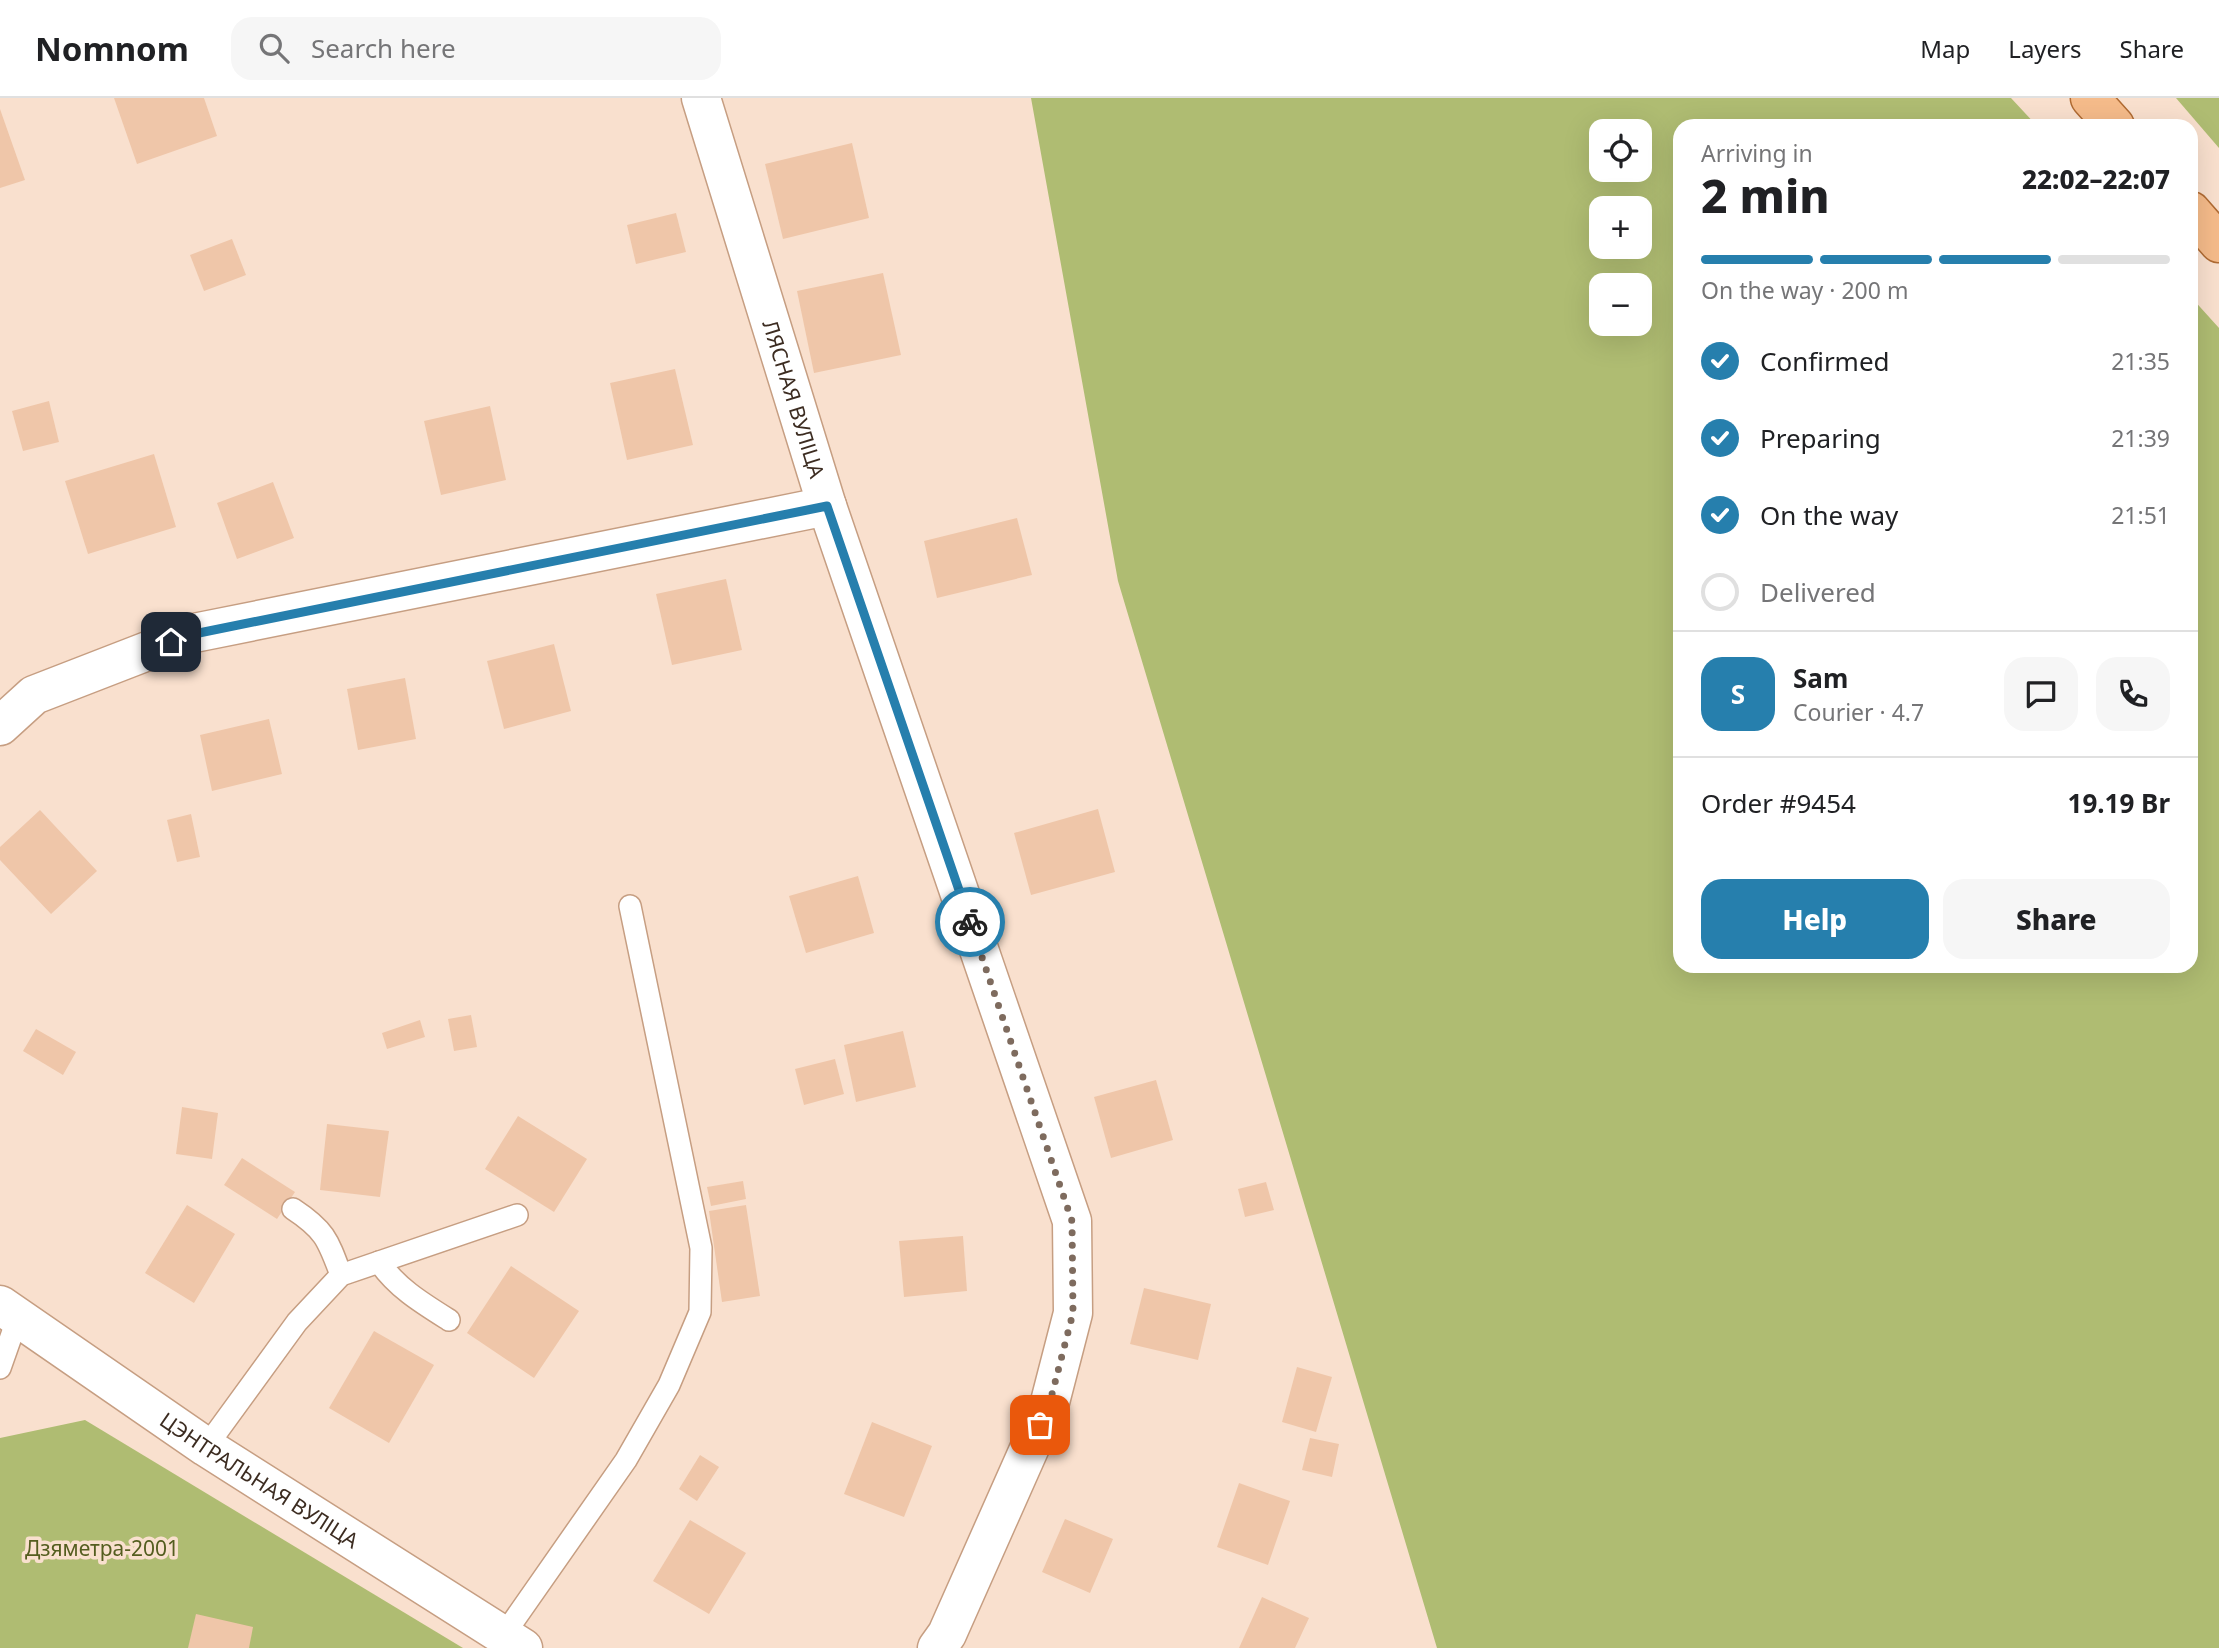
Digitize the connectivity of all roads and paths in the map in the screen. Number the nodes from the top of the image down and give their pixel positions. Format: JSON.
{"nodes":[{"id":1,"x":701,"y":98,"type":"edge"},
{"id":2,"x":2090,"y":98,"type":"edge"},
{"id":3,"x":2109,"y":119,"type":"edge"},
{"id":4,"x":2198,"y":219,"type":"edge"},
{"id":5,"x":2219,"y":243,"type":"edge"},
{"id":6,"x":827,"y":506,"type":"junction"},
{"id":7,"x":0,"y":726,"type":"edge"},
{"id":8,"x":630,"y":906,"type":"dead end"},
{"id":9,"x":293,"y":1209,"type":"dead end"},
{"id":10,"x":517,"y":1215,"type":"dead end"},
{"id":11,"x":379,"y":1262,"type":"junction"},
{"id":12,"x":341,"y":1275,"type":"junction"},
{"id":13,"x":9,"y":1311,"type":"edge"},
{"id":14,"x":449,"y":1320,"type":"dead end"},
{"id":15,"x":0,"y":1368,"type":"edge"},
{"id":16,"x":206,"y":1447,"type":"junction"},
{"id":17,"x":513,"y":1642,"type":"edge"},
{"id":18,"x":937,"y":1648,"type":"edge"}],
"edges":[{"from":1,"to":6,"type":"street","name":"ЛЯСНАЯ ВУЛІЦА"},
{"from":2,"to":3,"type":"main road"},
{"from":4,"to":5,"type":"main road"},
{"from":6,"to":7,"type":"street"},
{"from":6,"to":18,"type":"street","name":"ЛЯСНАЯ ВУЛІЦА"},
{"from":8,"to":17,"type":"lane"},
{"from":9,"to":12,"type":"lane"},
{"from":10,"to":11,"type":"lane"},
{"from":11,"to":12,"type":"lane"},
{"from":11,"to":14,"type":"lane"},
{"from":12,"to":16,"type":"lane"},
{"from":13,"to":15,"type":"lane"},
{"from":13,"to":16,"type":"street","name":"ЦЭНТРАЛЬНАЯ ВУЛІЦА"},
{"from":16,"to":17,"type":"street","name":"ЦЭНТРАЛЬНАЯ ВУЛІЦА"}]}
